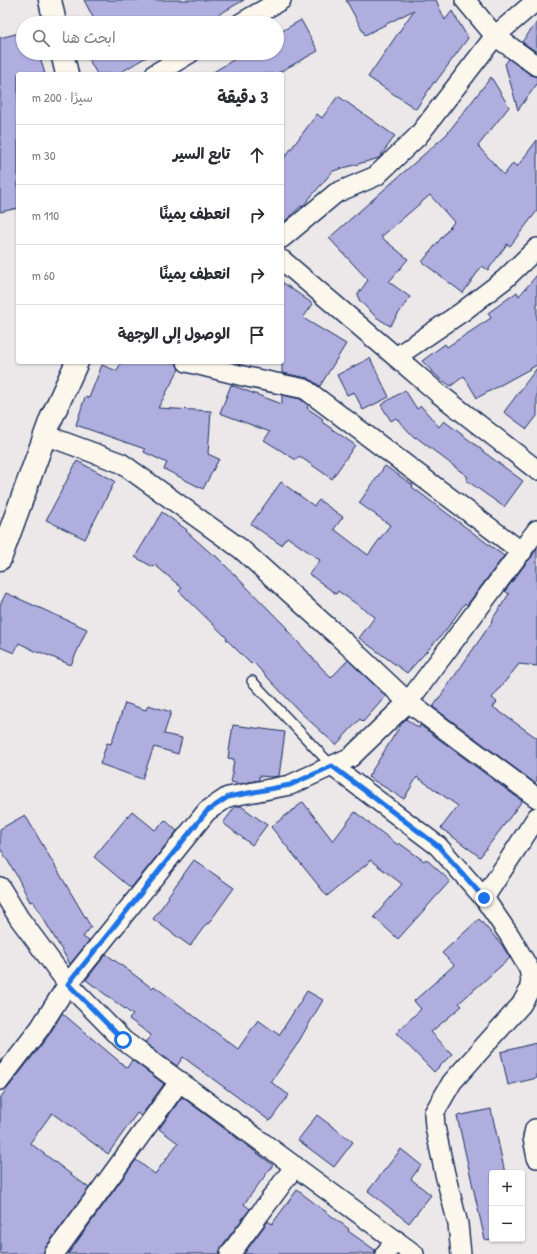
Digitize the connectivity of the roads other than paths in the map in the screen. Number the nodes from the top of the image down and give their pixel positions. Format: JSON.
{"nodes":[{"id":1,"x":50,"y":0,"type":"edge"},
{"id":2,"x":281,"y":0,"type":"edge"},
{"id":3,"x":465,"y":0,"type":"edge"},
{"id":4,"x":537,"y":0,"type":"edge"},
{"id":5,"x":53,"y":16,"type":"edge"},
{"id":6,"x":253,"y":16,"type":"edge"},
{"id":7,"x":495,"y":36,"type":"junction"},
{"id":8,"x":64,"y":60,"type":"edge"},
{"id":9,"x":178,"y":60,"type":"edge"},
{"id":10,"x":537,"y":66,"type":"edge"},
{"id":11,"x":67,"y":72,"type":"edge"},
{"id":12,"x":158,"y":72,"type":"edge"},
{"id":13,"x":284,"y":236,"type":"edge"},
{"id":14,"x":537,"y":248,"type":"edge"},
{"id":15,"x":284,"y":262,"type":"edge"},
{"id":16,"x":396,"y":357,"type":"junction"},
{"id":17,"x":76,"y":364,"type":"edge"},
{"id":18,"x":195,"y":364,"type":"edge"},
{"id":19,"x":45,"y":435,"type":"junction"},
{"id":20,"x":537,"y":470,"type":"edge"},
{"id":21,"x":537,"y":530,"type":"edge"},
{"id":22,"x":522,"y":552,"type":"junction"},
{"id":23,"x":0,"y":559,"type":"edge"},
{"id":24,"x":252,"y":681,"type":"dead end"},
{"id":25,"x":408,"y":702,"type":"junction"},
{"id":26,"x":332,"y":766,"type":"junction"},
{"id":27,"x":537,"y":798,"type":"edge"},
{"id":28,"x":537,"y":817,"type":"edge"},
{"id":29,"x":0,"y":887,"type":"edge"},
{"id":30,"x":484,"y":898,"type":"junction"},
{"id":31,"x":68,"y":984,"type":"junction"},
{"id":32,"x":0,"y":1080,"type":"edge"},
{"id":33,"x":180,"y":1081,"type":"junction"},
{"id":34,"x":537,"y":1129,"type":"edge"},
{"id":35,"x":537,"y":1158,"type":"edge"},
{"id":36,"x":295,"y":1166,"type":"junction"},
{"id":37,"x":391,"y":1247,"type":"edge"},
{"id":38,"x":54,"y":1254,"type":"edge"},
{"id":39,"x":230,"y":1254,"type":"edge"},
{"id":40,"x":414,"y":1254,"type":"edge"},
{"id":41,"x":461,"y":1254,"type":"edge"}],
"edges":[{"from":1,"to":5,"type":"street"},
{"from":2,"to":6,"type":"street"},
{"from":3,"to":7,"type":"street"},
{"from":4,"to":7,"type":"street"},
{"from":7,"to":10,"type":"street"},
{"from":7,"to":13,"type":"street"},
{"from":8,"to":11,"type":"street"},
{"from":9,"to":12,"type":"street"},
{"from":14,"to":16,"type":"street"},
{"from":15,"to":16,"type":"street"},
{"from":16,"to":20,"type":"street"},
{"from":17,"to":19,"type":"street"},
{"from":18,"to":22,"type":"street"},
{"from":19,"to":23,"type":"street"},
{"from":19,"to":25,"type":"street"},
{"from":21,"to":22,"type":"street"},
{"from":22,"to":25,"type":"street"},
{"from":24,"to":26,"type":"lane"},
{"from":25,"to":26,"type":"street"},
{"from":25,"to":27,"type":"street"},
{"from":26,"to":30,"type":"street"},
{"from":26,"to":31,"type":"street"},
{"from":28,"to":30,"type":"street"},
{"from":29,"to":31,"type":"street"},
{"from":30,"to":41,"type":"street"},
{"from":31,"to":32,"type":"street"},
{"from":31,"to":33,"type":"street"},
{"from":33,"to":36,"type":"street"},
{"from":33,"to":38,"type":"street"},
{"from":34,"to":35,"type":"street"},
{"from":36,"to":37,"type":"street"},
{"from":36,"to":39,"type":"street"},
{"from":37,"to":40,"type":"street"}]}
